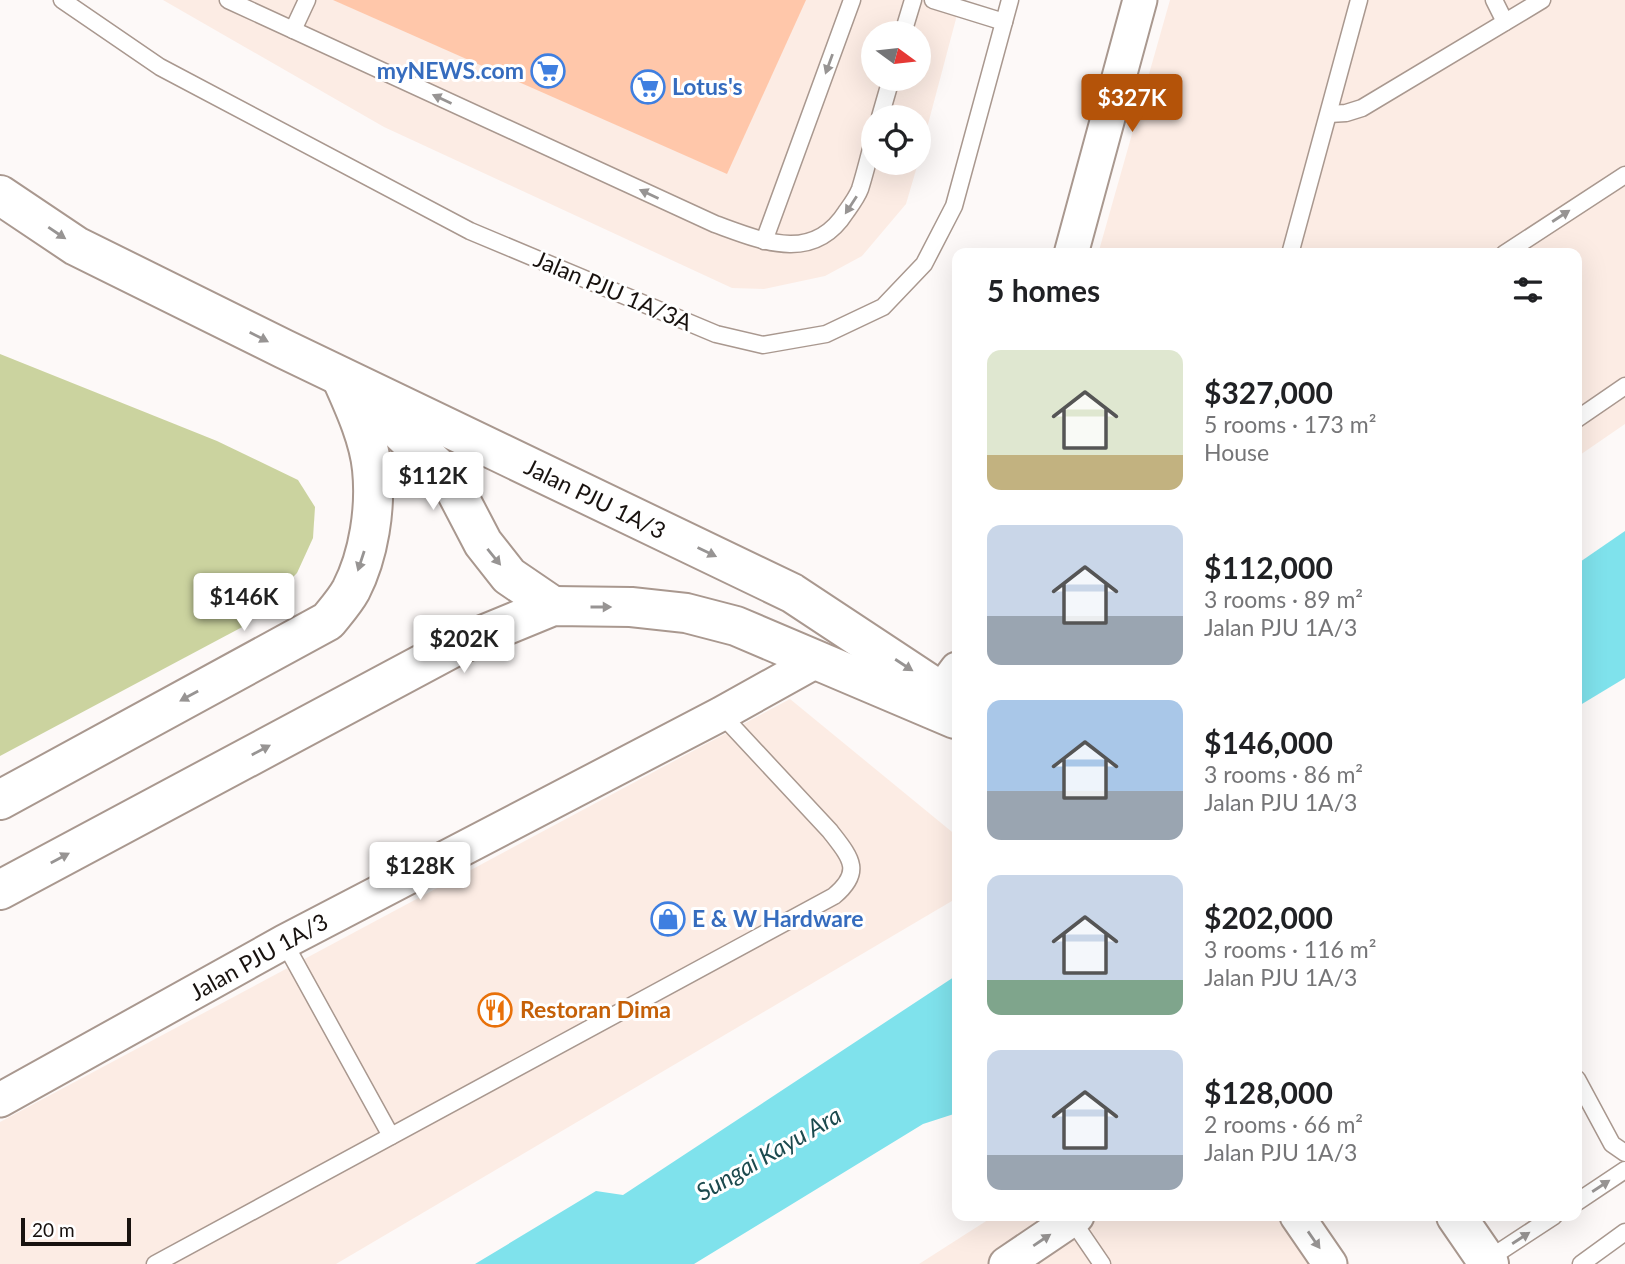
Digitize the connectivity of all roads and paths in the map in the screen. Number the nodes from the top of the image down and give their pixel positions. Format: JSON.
{"nodes":[{"id":1,"x":62,"y":0,"type":"edge"},
{"id":2,"x":228,"y":0,"type":"edge"},
{"id":3,"x":307,"y":0,"type":"edge"},
{"id":4,"x":852,"y":0,"type":"edge"},
{"id":5,"x":912,"y":0,"type":"edge"},
{"id":6,"x":933,"y":0,"type":"edge"},
{"id":7,"x":1010,"y":0,"type":"edge"},
{"id":8,"x":1140,"y":0,"type":"edge"},
{"id":9,"x":1359,"y":0,"type":"edge"},
{"id":10,"x":1494,"y":0,"type":"edge"},
{"id":11,"x":1542,"y":0,"type":"edge"},
{"id":12,"x":906,"y":21,"type":"edge"},
{"id":13,"x":1004,"y":22,"type":"junction"},
{"id":14,"x":1505,"y":22,"type":"junction"},
{"id":15,"x":293,"y":30,"type":"junction"},
{"id":16,"x":1329,"y":114,"type":"junction"},
{"id":17,"x":864,"y":175,"type":"edge"},
{"id":18,"x":1625,"y":175,"type":"edge"},
{"id":19,"x":0,"y":195,"type":"edge"},
{"id":20,"x":764,"y":241,"type":"junction"},
{"id":21,"x":1072,"y":248,"type":"edge"},
{"id":22,"x":1292,"y":248,"type":"edge"},
{"id":23,"x":1513,"y":248,"type":"edge"},
{"id":24,"x":341,"y":377,"type":"junction"},
{"id":25,"x":1625,"y":386,"type":"edge"},
{"id":26,"x":1582,"y":416,"type":"edge"},
{"id":27,"x":553,"y":607,"type":"junction"},
{"id":28,"x":816,"y":661,"type":"junction"},
{"id":29,"x":948,"y":698,"type":"edge"},
{"id":30,"x":720,"y":714,"type":"junction"},
{"id":31,"x":0,"y":800,"type":"edge"},
{"id":32,"x":0,"y":890,"type":"edge"},
{"id":33,"x":284,"y":942,"type":"junction"},
{"id":34,"x":1582,"y":1088,"type":"edge"},
{"id":35,"x":0,"y":1100,"type":"edge"},
{"id":36,"x":391,"y":1136,"type":"junction"},
{"id":37,"x":1625,"y":1153,"type":"edge"},
{"id":38,"x":1625,"y":1170,"type":"edge"},
{"id":39,"x":1582,"y":1199,"type":"edge"},
{"id":40,"x":1070,"y":1221,"type":"edge"},
{"id":41,"x":1077,"y":1221,"type":"edge"},
{"id":42,"x":1300,"y":1221,"type":"edge"},
{"id":43,"x":1459,"y":1221,"type":"edge"},
{"id":44,"x":1547,"y":1221,"type":"edge"},
{"id":45,"x":1625,"y":1232,"type":"edge"},
{"id":46,"x":1488,"y":1262,"type":"edge"},
{"id":47,"x":155,"y":1264,"type":"edge"},
{"id":48,"x":1006,"y":1264,"type":"edge"},
{"id":49,"x":1101,"y":1264,"type":"edge"},
{"id":50,"x":1330,"y":1264,"type":"edge"},
{"id":51,"x":1581,"y":1264,"type":"edge"}],
"edges":[{"from":1,"to":13,"type":"lane","name":"Jalan PJU 1A/3A"},
{"from":2,"to":15,"type":"lane"},
{"from":3,"to":15,"type":"lane"},
{"from":4,"to":20,"type":"lane","one_way":true},
{"from":5,"to":12,"type":"lane"},
{"from":6,"to":13,"type":"lane"},
{"from":7,"to":13,"type":"lane","name":"Jalan PJU 1A/3A"},
{"from":8,"to":21,"type":"street"},
{"from":9,"to":16,"type":"lane"},
{"from":10,"to":14,"type":"lane"},
{"from":11,"to":14,"type":"lane"},
{"from":14,"to":16,"type":"lane"},
{"from":20,"to":15,"type":"lane","one_way":true},
{"from":16,"to":22,"type":"lane"},
{"from":17,"to":20,"type":"lane","one_way":true},
{"from":23,"to":18,"type":"lane","one_way":true},
{"from":19,"to":24,"type":"main road","name":"Jalan PJU 1A/3","one_way":true},
{"from":24,"to":27,"type":"main road","one_way":true},
{"from":24,"to":29,"type":"main road","name":"Jalan PJU 1A/3","one_way":true},
{"from":24,"to":31,"type":"main road","one_way":true},
{"from":25,"to":26,"type":"lane"},
{"from":27,"to":28,"type":"main road","one_way":true},
{"from":32,"to":27,"type":"main road","one_way":true},
{"from":28,"to":29,"type":"main road"},
{"from":28,"to":30,"type":"street","name":"Jalan PJU 1A/3"},
{"from":30,"to":33,"type":"street","name":"Jalan PJU 1A/3"},
{"from":30,"to":36,"type":"lane"},
{"from":33,"to":35,"type":"street","name":"Jalan PJU 1A/3"},
{"from":33,"to":36,"type":"lane"},
{"from":34,"to":37,"type":"lane"},
{"from":36,"to":47,"type":"lane"},
{"from":39,"to":38,"type":"lane","one_way":true},
{"from":48,"to":40,"type":"street","one_way":true},
{"from":41,"to":49,"type":"lane"},
{"from":42,"to":50,"type":"street","one_way":true},
{"from":43,"to":46,"type":"main road"},
{"from":46,"to":44,"type":"lane","one_way":true},
{"from":45,"to":51,"type":"lane"}]}
